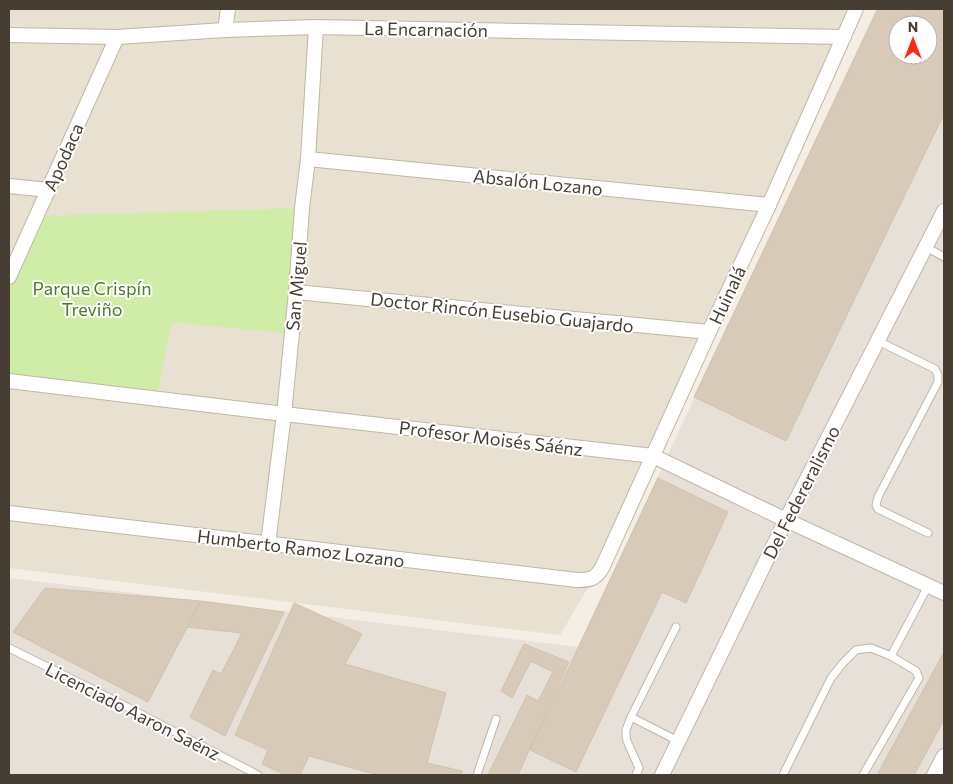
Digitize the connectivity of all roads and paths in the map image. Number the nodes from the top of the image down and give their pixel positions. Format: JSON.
{"nodes":[{"id":1,"x":228,"y":9,"type":"edge"},
{"id":2,"x":856,"y":9,"type":"edge"},
{"id":3,"x":316,"y":27,"type":"junction"},
{"id":4,"x":225,"y":30,"type":"junction"},
{"id":5,"x":9,"y":35,"type":"edge"},
{"id":6,"x":117,"y":37,"type":"junction"},
{"id":7,"x":844,"y":37,"type":"junction"},
{"id":8,"x":308,"y":160,"type":"junction"},
{"id":9,"x":9,"y":186,"type":"edge"},
{"id":10,"x":49,"y":190,"type":"junction"},
{"id":11,"x":769,"y":205,"type":"junction"},
{"id":12,"x":944,"y":211,"type":"edge"},
{"id":13,"x":926,"y":247,"type":"junction"},
{"id":14,"x":944,"y":256,"type":"edge"},
{"id":15,"x":9,"y":277,"type":"edge"},
{"id":16,"x":296,"y":292,"type":"junction"},
{"id":17,"x":709,"y":332,"type":"junction"},
{"id":18,"x":878,"y":341,"type":"junction"},
{"id":19,"x":9,"y":381,"type":"edge"},
{"id":20,"x":284,"y":414,"type":"junction"},
{"id":21,"x":654,"y":456,"type":"junction"},
{"id":22,"x":9,"y":513,"type":"edge"},
{"id":23,"x":786,"y":520,"type":"junction"},
{"id":24,"x":928,"y":533,"type":"dead end"},
{"id":25,"x":268,"y":544,"type":"junction"},
{"id":26,"x":594,"y":578,"type":"joint"},
{"id":27,"x":928,"y":586,"type":"junction"},
{"id":28,"x":944,"y":593,"type":"edge"},
{"id":29,"x":676,"y":626,"type":"dead end"},
{"id":30,"x":9,"y":648,"type":"edge"},
{"id":31,"x":891,"y":656,"type":"junction"},
{"id":32,"x":631,"y":718,"type":"junction"},
{"id":33,"x":496,"y":719,"type":"dead end"},
{"id":34,"x":678,"y":741,"type":"junction"},
{"id":35,"x":944,"y":756,"type":"edge"},
{"id":36,"x":258,"y":775,"type":"edge"},
{"id":37,"x":478,"y":775,"type":"edge"},
{"id":38,"x":636,"y":775,"type":"edge"},
{"id":39,"x":662,"y":775,"type":"edge"},
{"id":40,"x":783,"y":775,"type":"edge"},
{"id":41,"x":863,"y":775,"type":"edge"},
{"id":42,"x":934,"y":775,"type":"edge"}],
"edges":[{"from":1,"to":4,"type":"street"},
{"from":2,"to":7,"type":"street","name":"Huinalá"},
{"from":3,"to":4,"type":"street","name":"La Encarnación"},
{"from":3,"to":7,"type":"street","name":"La Encarnación"},
{"from":3,"to":8,"type":"street","name":"San Miguel"},
{"from":4,"to":6,"type":"street","name":"La Encarnación"},
{"from":5,"to":6,"type":"street","name":"La Encarnación"},
{"from":6,"to":10,"type":"street","name":"Apodaca"},
{"from":7,"to":11,"type":"street","name":"Huinalá"},
{"from":8,"to":11,"type":"street","name":"Absalón Lozano"},
{"from":8,"to":16,"type":"street","name":"San Miguel"},
{"from":9,"to":10,"type":"street"},
{"from":10,"to":15,"type":"street","name":"Apodaca"},
{"from":11,"to":17,"type":"street","name":"Huinalá"},
{"from":12,"to":13,"type":"street","name":"Del Federeralismo"},
{"from":13,"to":14,"type":"lane"},
{"from":13,"to":18,"type":"street","name":"Del Federeralismo"},
{"from":16,"to":17,"type":"street","name":"Doctor Rincón Eusebio Guajardo"},
{"from":16,"to":20,"type":"street","name":"San Miguel"},
{"from":17,"to":21,"type":"street","name":"Huinalá"},
{"from":18,"to":23,"type":"street","name":"Del Federeralismo"},
{"from":18,"to":24,"type":"lane"},
{"from":19,"to":20,"type":"street","name":"Profesor Moisés Sáénz"},
{"from":20,"to":21,"type":"street","name":"Profesor Moisés Sáénz"},
{"from":20,"to":25,"type":"street","name":"San Miguel"},
{"from":21,"to":23,"type":"street","name":"Profesor Moisés Sáénz"},
{"from":21,"to":26,"type":"street","name":"Huinalá"},
{"from":22,"to":25,"type":"street","name":"Humberto Ramoz Lozano"},
{"from":23,"to":27,"type":"street","name":"Profesor Moisés Sáénz"},
{"from":23,"to":34,"type":"street","name":"Del Federeralismo"},
{"from":25,"to":26,"type":"street","name":"Humberto Ramoz Lozano"},
{"from":27,"to":28,"type":"street","name":"Profesor Moisés Sáénz"},
{"from":27,"to":31,"type":"lane"},
{"from":29,"to":32,"type":"lane"},
{"from":30,"to":36,"type":"lane","name":"Licenciado Aaron Saénz"},
{"from":31,"to":40,"type":"lane"},
{"from":31,"to":41,"type":"lane"},
{"from":32,"to":34,"type":"lane"},
{"from":32,"to":38,"type":"lane"},
{"from":33,"to":37,"type":"lane"},
{"from":34,"to":39,"type":"street","name":"Del Federeralismo"},
{"from":35,"to":42,"type":"street"}]}
